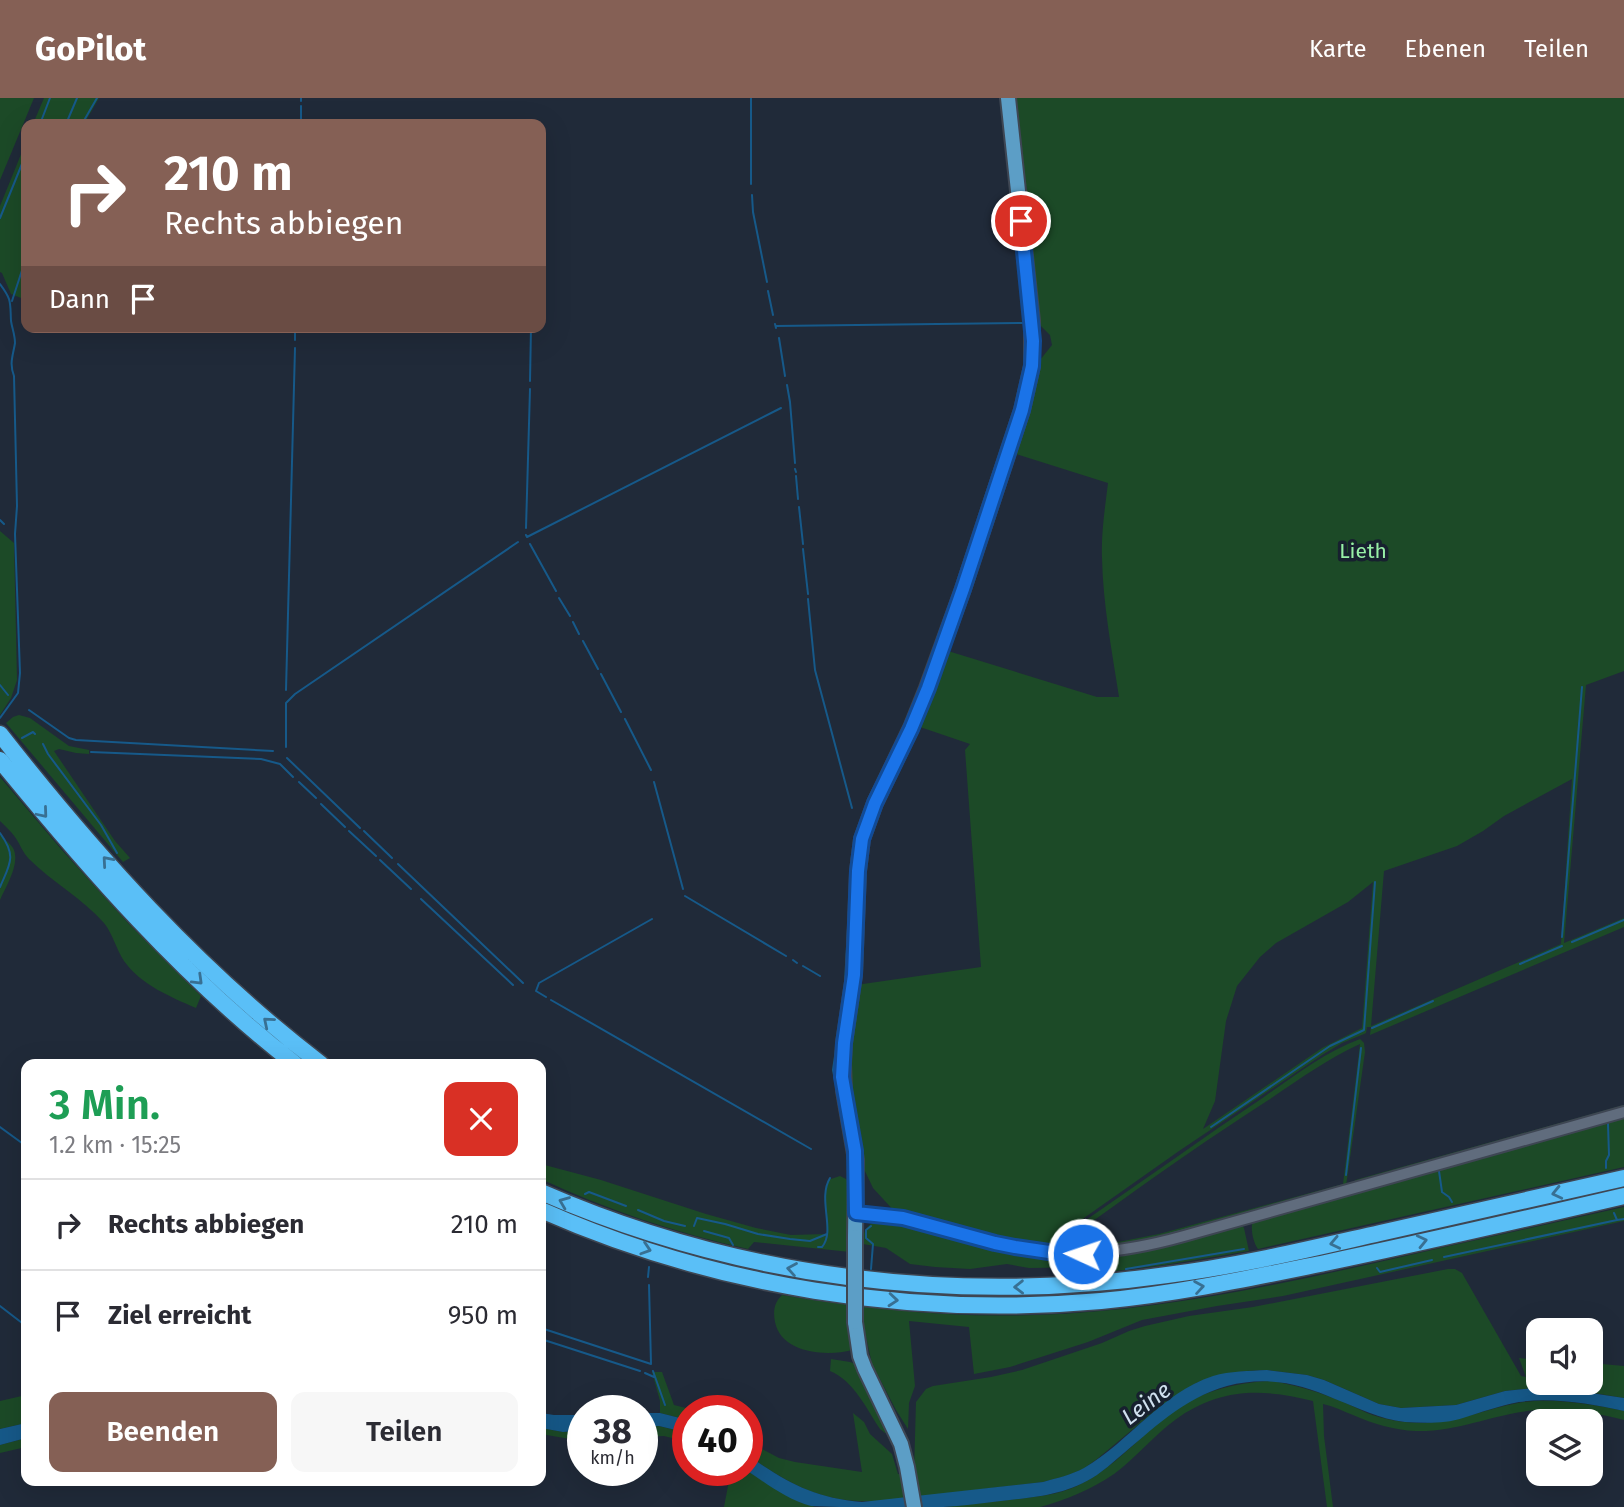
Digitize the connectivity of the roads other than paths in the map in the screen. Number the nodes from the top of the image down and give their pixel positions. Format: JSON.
{"nodes":[{"id":1,"x":1008,"y":98,"type":"edge"},
{"id":2,"x":4,"y":740,"type":"edge"},
{"id":3,"x":0,"y":760,"type":"edge"},
{"id":4,"x":289,"y":1059,"type":"edge"},
{"id":5,"x":315,"y":1059,"type":"edge"},
{"id":6,"x":1624,"y":1112,"type":"edge"},
{"id":7,"x":1624,"y":1178,"type":"edge"},
{"id":8,"x":546,"y":1194,"type":"edge"},
{"id":9,"x":1624,"y":1196,"type":"edge"},
{"id":10,"x":546,"y":1212,"type":"edge"},
{"id":11,"x":856,"y":1213,"type":"junction"},
{"id":12,"x":914,"y":1507,"type":"edge"}],
"edges":[{"from":1,"to":11,"type":"main road"},
{"from":5,"to":2,"type":"highway","one_way":true},
{"from":3,"to":4,"type":"highway","one_way":true},
{"from":6,"to":11,"type":"street"},
{"from":7,"to":8,"type":"highway","one_way":true},
{"from":10,"to":9,"type":"highway","one_way":true},
{"from":11,"to":12,"type":"main road","bridge":true}]}
